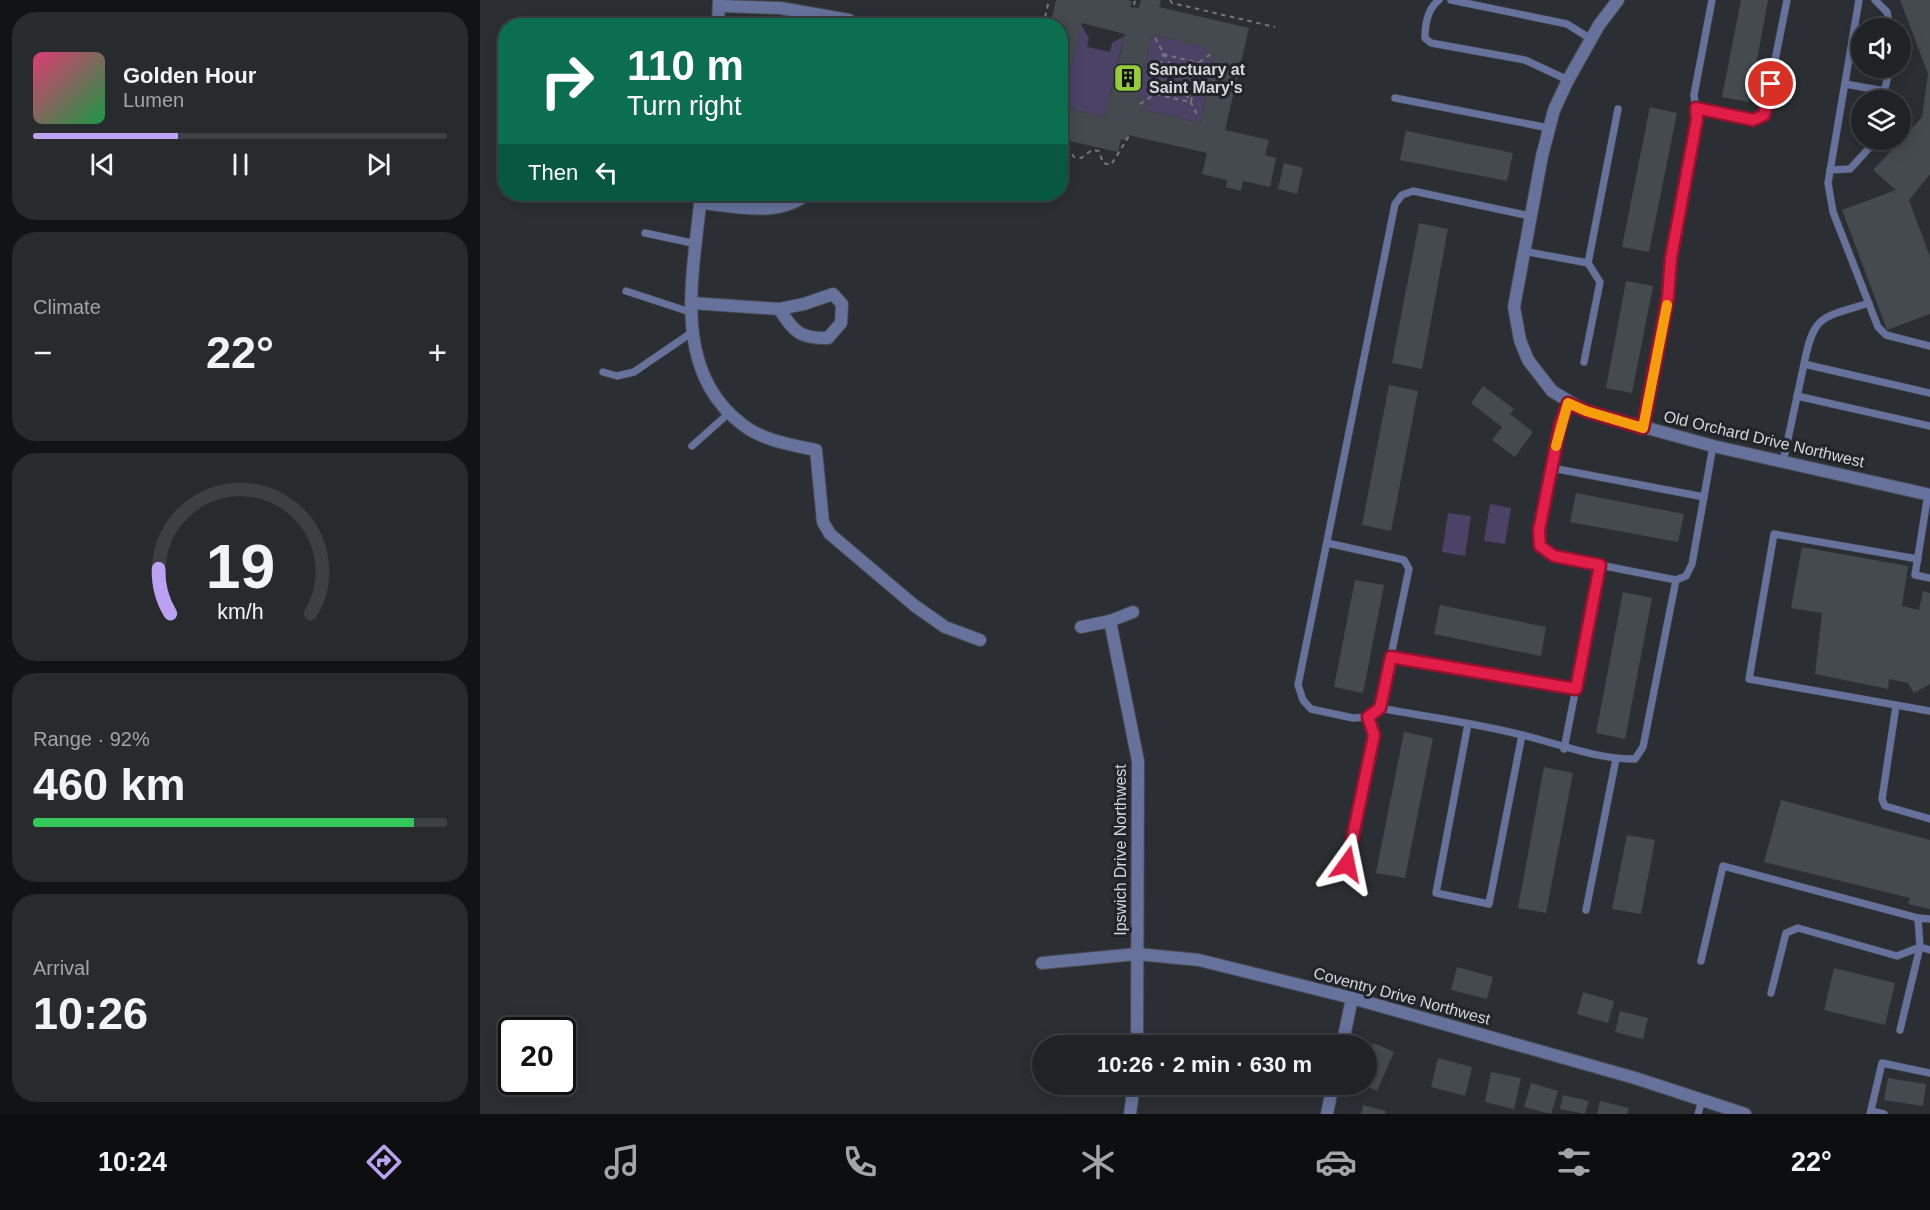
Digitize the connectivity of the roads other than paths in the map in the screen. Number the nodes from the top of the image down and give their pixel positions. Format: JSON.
{"nodes":[{"id":1,"x":1439,"y":0,"type":"edge"},
{"id":2,"x":1451,"y":0,"type":"edge"},
{"id":3,"x":1618,"y":0,"type":"edge"},
{"id":4,"x":1712,"y":0,"type":"edge"},
{"id":5,"x":1787,"y":0,"type":"edge"},
{"id":6,"x":1859,"y":0,"type":"edge"},
{"id":7,"x":1875,"y":0,"type":"edge"},
{"id":8,"x":720,"y":3,"type":"edge"},
{"id":9,"x":719,"y":18,"type":"edge"},
{"id":10,"x":838,"y":18,"type":"edge"},
{"id":11,"x":1888,"y":18,"type":"edge"},
{"id":12,"x":1591,"y":39,"type":"junction"},
{"id":13,"x":1568,"y":81,"type":"junction"},
{"id":14,"x":1845,"y":84,"type":"junction"},
{"id":15,"x":1879,"y":90,"type":"edge"},
{"id":16,"x":1395,"y":98,"type":"dead end"},
{"id":17,"x":1696,"y":108,"type":"junction"},
{"id":18,"x":1618,"y":109,"type":"dead end"},
{"id":19,"x":1549,"y":129,"type":"junction"},
{"id":20,"x":1867,"y":150,"type":"edge"},
{"id":21,"x":1830,"y":170,"type":"junction"},
{"id":22,"x":701,"y":201,"type":"edge"},
{"id":23,"x":720,"y":201,"type":"edge"},
{"id":24,"x":792,"y":201,"type":"edge"},
{"id":25,"x":1530,"y":216,"type":"junction"},
{"id":26,"x":645,"y":233,"type":"dead end"},
{"id":27,"x":697,"y":244,"type":"junction"},
{"id":28,"x":1523,"y":251,"type":"junction"},
{"id":29,"x":1588,"y":263,"type":"junction"},
{"id":30,"x":626,"y":291,"type":"dead end"},
{"id":31,"x":1869,"y":303,"type":"junction"},
{"id":32,"x":691,"y":308,"type":"junction"},
{"id":33,"x":778,"y":309,"type":"junction"},
{"id":34,"x":692,"y":333,"type":"junction"},
{"id":35,"x":1930,"y":346,"type":"edge"},
{"id":36,"x":1584,"y":362,"type":"dead end"},
{"id":37,"x":1804,"y":364,"type":"junction"},
{"id":38,"x":603,"y":372,"type":"dead end"},
{"id":39,"x":1930,"y":393,"type":"edge"},
{"id":40,"x":1797,"y":396,"type":"junction"},
{"id":41,"x":1568,"y":403,"type":"junction"},
{"id":42,"x":729,"y":413,"type":"junction"},
{"id":43,"x":1930,"y":426,"type":"edge"},
{"id":44,"x":1643,"y":428,"type":"junction"},
{"id":45,"x":692,"y":446,"type":"dead end"},
{"id":46,"x":1713,"y":446,"type":"junction"},
{"id":47,"x":1783,"y":462,"type":"junction"},
{"id":48,"x":1552,"y":468,"type":"junction"},
{"id":49,"x":1929,"y":494,"type":"edge"},
{"id":50,"x":1704,"y":497,"type":"junction"},
{"id":51,"x":1327,"y":543,"type":"junction"},
{"id":52,"x":1918,"y":559,"type":"junction"},
{"id":53,"x":1600,"y":565,"type":"junction"},
{"id":54,"x":1930,"y":578,"type":"edge"},
{"id":55,"x":1676,"y":580,"type":"junction"},
{"id":56,"x":1133,"y":612,"type":"dead end"},
{"id":57,"x":1110,"y":621,"type":"junction"},
{"id":58,"x":1081,"y":627,"type":"dead end"},
{"id":59,"x":980,"y":640,"type":"dead end"},
{"id":60,"x":1391,"y":657,"type":"junction"},
{"id":61,"x":1576,"y":689,"type":"junction"},
{"id":62,"x":1896,"y":706,"type":"junction"},
{"id":63,"x":1380,"y":708,"type":"junction"},
{"id":64,"x":1930,"y":711,"type":"edge"},
{"id":65,"x":1368,"y":717,"type":"junction"},
{"id":66,"x":1468,"y":724,"type":"junction"},
{"id":67,"x":1522,"y":735,"type":"junction"},
{"id":68,"x":1564,"y":748,"type":"junction"},
{"id":69,"x":1616,"y":759,"type":"junction"},
{"id":70,"x":1930,"y":819,"type":"edge"},
{"id":71,"x":1347,"y":864,"type":"dead end"},
{"id":72,"x":1586,"y":910,"type":"dead end"},
{"id":73,"x":1918,"y":918,"type":"junction"},
{"id":74,"x":1930,"y":919,"type":"edge"},
{"id":75,"x":1920,"y":947,"type":"junction"},
{"id":76,"x":1930,"y":950,"type":"edge"},
{"id":77,"x":1137,"y":954,"type":"junction"},
{"id":78,"x":1701,"y":961,"type":"dead end"},
{"id":79,"x":1042,"y":963,"type":"dead end"},
{"id":80,"x":1771,"y":993,"type":"dead end"},
{"id":81,"x":1352,"y":998,"type":"junction"},
{"id":82,"x":1900,"y":1030,"type":"dead end"},
{"id":83,"x":1137,"y":1035,"type":"edge"},
{"id":84,"x":1344,"y":1035,"type":"edge"},
{"id":85,"x":1930,"y":1073,"type":"edge"},
{"id":86,"x":1133,"y":1095,"type":"edge"},
{"id":87,"x":1331,"y":1095,"type":"edge"},
{"id":88,"x":1701,"y":1100,"type":"junction"},
{"id":89,"x":1870,"y":1113,"type":"edge"},
{"id":90,"x":1130,"y":1114,"type":"edge"},
{"id":91,"x":1327,"y":1114,"type":"edge"},
{"id":92,"x":1698,"y":1114,"type":"edge"},
{"id":93,"x":1745,"y":1114,"type":"edge"},
{"id":94,"x":1884,"y":1114,"type":"edge"}],
"edges":[{"from":1,"to":13,"type":"lane"},
{"from":2,"to":12,"type":"lane"},
{"from":3,"to":12,"type":"street","name":"Old Orchard Drive Northwest"},
{"from":4,"to":17,"type":"lane"},
{"from":5,"to":17,"type":"lane"},
{"from":6,"to":14,"type":"lane"},
{"from":7,"to":11,"type":"lane"},
{"from":8,"to":9,"type":"street"},
{"from":8,"to":10,"type":"street"},
{"from":12,"to":13,"type":"street","name":"Old Orchard Drive Northwest"},
{"from":13,"to":19,"type":"street","name":"Old Orchard Drive Northwest"},
{"from":14,"to":15,"type":"lane"},
{"from":14,"to":21,"type":"lane"},
{"from":16,"to":19,"type":"lane"},
{"from":17,"to":44,"type":"lane"},
{"from":18,"to":29,"type":"lane"},
{"from":19,"to":25,"type":"street","name":"Old Orchard Drive Northwest"},
{"from":20,"to":21,"type":"lane"},
{"from":21,"to":31,"type":"lane"},
{"from":22,"to":27,"type":"street"},
{"from":23,"to":24,"type":"street"},
{"from":25,"to":28,"type":"street","name":"Old Orchard Drive Northwest"},
{"from":25,"to":51,"type":"lane"},
{"from":26,"to":27,"type":"lane"},
{"from":27,"to":32,"type":"street"},
{"from":28,"to":29,"type":"lane"},
{"from":28,"to":41,"type":"street","name":"Old Orchard Drive Northwest"},
{"from":29,"to":36,"type":"lane"},
{"from":30,"to":32,"type":"lane"},
{"from":31,"to":35,"type":"lane"},
{"from":31,"to":37,"type":"lane"},
{"from":32,"to":33,"type":"street"},
{"from":32,"to":34,"type":"street"},
{"from":33,"to":33,"type":"street"},
{"from":34,"to":38,"type":"lane"},
{"from":34,"to":42,"type":"street"},
{"from":37,"to":39,"type":"lane"},
{"from":37,"to":40,"type":"lane"},
{"from":40,"to":43,"type":"lane"},
{"from":40,"to":47,"type":"lane"},
{"from":41,"to":44,"type":"street","name":"Old Orchard Drive Northwest"},
{"from":41,"to":48,"type":"lane"},
{"from":42,"to":45,"type":"lane"},
{"from":42,"to":59,"type":"street"},
{"from":44,"to":46,"type":"street","name":"Old Orchard Drive Northwest"},
{"from":46,"to":47,"type":"street","name":"Old Orchard Drive Northwest"},
{"from":46,"to":50,"type":"lane"},
{"from":47,"to":49,"type":"street","name":"Old Orchard Drive Northwest"},
{"from":48,"to":50,"type":"lane"},
{"from":48,"to":53,"type":"lane"},
{"from":49,"to":52,"type":"lane"},
{"from":50,"to":55,"type":"lane"},
{"from":51,"to":60,"type":"lane"},
{"from":51,"to":65,"type":"lane"},
{"from":52,"to":54,"type":"lane"},
{"from":52,"to":62,"type":"lane"},
{"from":53,"to":55,"type":"lane"},
{"from":53,"to":61,"type":"lane"},
{"from":55,"to":69,"type":"lane"},
{"from":56,"to":57,"type":"street"},
{"from":57,"to":58,"type":"street"},
{"from":57,"to":77,"type":"street","name":"Ipswich Drive Northwest"},
{"from":60,"to":61,"type":"lane"},
{"from":60,"to":63,"type":"lane"},
{"from":61,"to":68,"type":"lane"},
{"from":62,"to":64,"type":"lane"},
{"from":62,"to":70,"type":"lane"},
{"from":63,"to":65,"type":"lane"},
{"from":63,"to":66,"type":"lane"},
{"from":65,"to":71,"type":"lane"},
{"from":66,"to":67,"type":"lane"},
{"from":66,"to":67,"type":"lane"},
{"from":67,"to":68,"type":"lane"},
{"from":68,"to":69,"type":"lane"},
{"from":69,"to":72,"type":"lane"},
{"from":73,"to":74,"type":"lane"},
{"from":73,"to":75,"type":"lane"},
{"from":73,"to":78,"type":"lane"},
{"from":75,"to":76,"type":"lane"},
{"from":75,"to":80,"type":"lane"},
{"from":75,"to":82,"type":"lane"},
{"from":77,"to":79,"type":"street","name":"Coventry Drive Northwest"},
{"from":77,"to":81,"type":"street","name":"Coventry Drive Northwest"},
{"from":77,"to":83,"type":"street","name":"Ipswich Drive Northwest"},
{"from":81,"to":84,"type":"street"},
{"from":81,"to":88,"type":"street","name":"Coventry Drive Northwest"},
{"from":85,"to":89,"type":"lane"},
{"from":86,"to":90,"type":"street"},
{"from":87,"to":91,"type":"street"},
{"from":88,"to":92,"type":"lane"},
{"from":88,"to":93,"type":"street","name":"Coventry Drive Northwest"},
{"from":89,"to":94,"type":"lane"}]}
